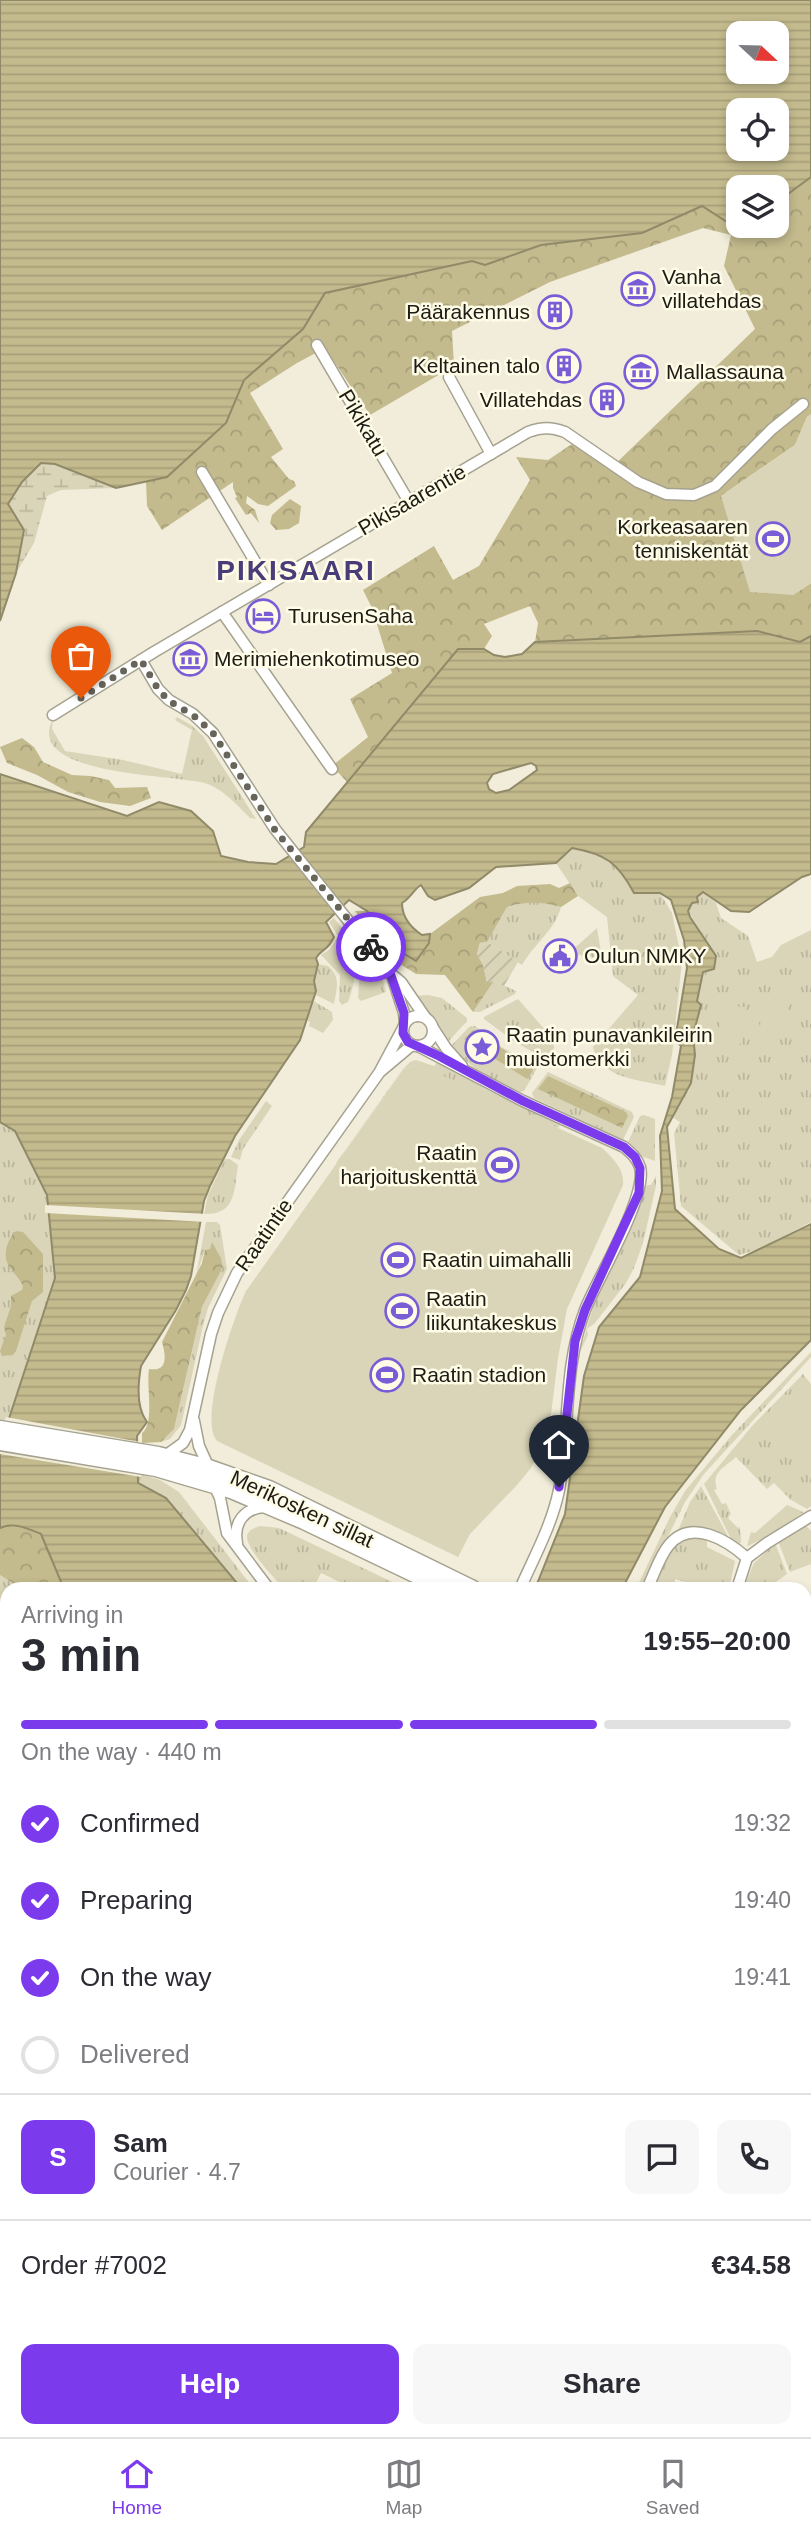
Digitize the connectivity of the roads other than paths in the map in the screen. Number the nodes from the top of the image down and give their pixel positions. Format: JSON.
{"nodes":[{"id":1,"x":317,"y":345,"type":"dead end"},
{"id":2,"x":449,"y":377,"type":"dead end"},
{"id":3,"x":803,"y":404,"type":"dead end"},
{"id":4,"x":491,"y":454,"type":"junction"},
{"id":5,"x":202,"y":472,"type":"dead end"},
{"id":6,"x":410,"y":502,"type":"junction"},
{"id":7,"x":269,"y":585,"type":"junction"},
{"id":8,"x":222,"y":612,"type":"junction"},
{"id":9,"x":141,"y":660,"type":"junction"},
{"id":10,"x":53,"y":715,"type":"dead end"},
{"id":11,"x":332,"y":769,"type":"dead end"},
{"id":12,"x":390,"y":973,"type":"junction"},
{"id":13,"x":425,"y":1017,"type":"junction"},
{"id":14,"x":404,"y":1026,"type":"junction"},
{"id":15,"x":433,"y":1028,"type":"junction"},
{"id":16,"x":415,"y":1045,"type":"junction"},
{"id":17,"x":468,"y":1071,"type":"junction"},
{"id":18,"x":379,"y":1073,"type":"junction"},
{"id":19,"x":193,"y":1417,"type":"junction"},
{"id":20,"x":0,"y":1429,"type":"edge"},
{"id":21,"x":0,"y":1442,"type":"edge"},
{"id":22,"x":160,"y":1460,"type":"junction"},
{"id":23,"x":209,"y":1468,"type":"junction"},
{"id":24,"x":214,"y":1485,"type":"junction"},
{"id":25,"x":273,"y":1508,"type":"junction"},
{"id":26,"x":811,"y":1516,"type":"edge"},
{"id":27,"x":240,"y":1550,"type":"junction"},
{"id":28,"x":747,"y":1558,"type":"junction"},
{"id":29,"x":264,"y":1582,"type":"edge"},
{"id":30,"x":431,"y":1582,"type":"edge"},
{"id":31,"x":459,"y":1582,"type":"edge"},
{"id":32,"x":523,"y":1582,"type":"edge"},
{"id":33,"x":650,"y":1582,"type":"edge"},
{"id":34,"x":739,"y":1582,"type":"edge"}],
"edges":[{"from":1,"to":6,"type":"street","name":"Pikikatu"},
{"from":2,"to":4,"type":"street"},
{"from":3,"to":4,"type":"street","name":"Pikisaarentie"},
{"from":4,"to":6,"type":"street","name":"Pikisaarentie"},
{"from":5,"to":7,"type":"street"},
{"from":6,"to":7,"type":"street","name":"Pikisaarentie"},
{"from":7,"to":8,"type":"street","name":"Pikisaarentie"},
{"from":8,"to":9,"type":"street","name":"Pikisaarentie"},
{"from":8,"to":11,"type":"street"},
{"from":9,"to":10,"type":"street","name":"Pikisaarentie"},
{"from":9,"to":12,"type":"street"},
{"from":12,"to":13,"type":"street"},
{"from":12,"to":14,"type":"street"},
{"from":13,"to":14,"type":"street"},
{"from":13,"to":15,"type":"street"},
{"from":14,"to":16,"type":"street"},
{"from":14,"to":18,"type":"street","name":"Raatintie"},
{"from":15,"to":16,"type":"street"},
{"from":15,"to":17,"type":"street"},
{"from":16,"to":17,"type":"street"},
{"from":16,"to":18,"type":"street","name":"Raatintie"},
{"from":17,"to":32,"type":"street"},
{"from":18,"to":19,"type":"street","name":"Raatintie"},
{"from":19,"to":22,"type":"street","name":"Raatintie"},
{"from":19,"to":23,"type":"street","name":"Raatintie"},
{"from":20,"to":22,"type":"main road","name":"Merikosken sillat"},
{"from":21,"to":22,"type":"main road","name":"Merikosken sillat"},
{"from":22,"to":23,"type":"main road","name":"Merikosken sillat"},
{"from":22,"to":24,"type":"main road","name":"Merikosken sillat"},
{"from":23,"to":31,"type":"main road","name":"Merikosken sillat"},
{"from":24,"to":25,"type":"main road","name":"Merikosken sillat"},
{"from":24,"to":27,"type":"street"},
{"from":25,"to":27,"type":"street"},
{"from":25,"to":30,"type":"main road","name":"Merikosken sillat"},
{"from":26,"to":28,"type":"street"},
{"from":27,"to":29,"type":"street"},
{"from":28,"to":33,"type":"street"},
{"from":28,"to":34,"type":"street"}]}
